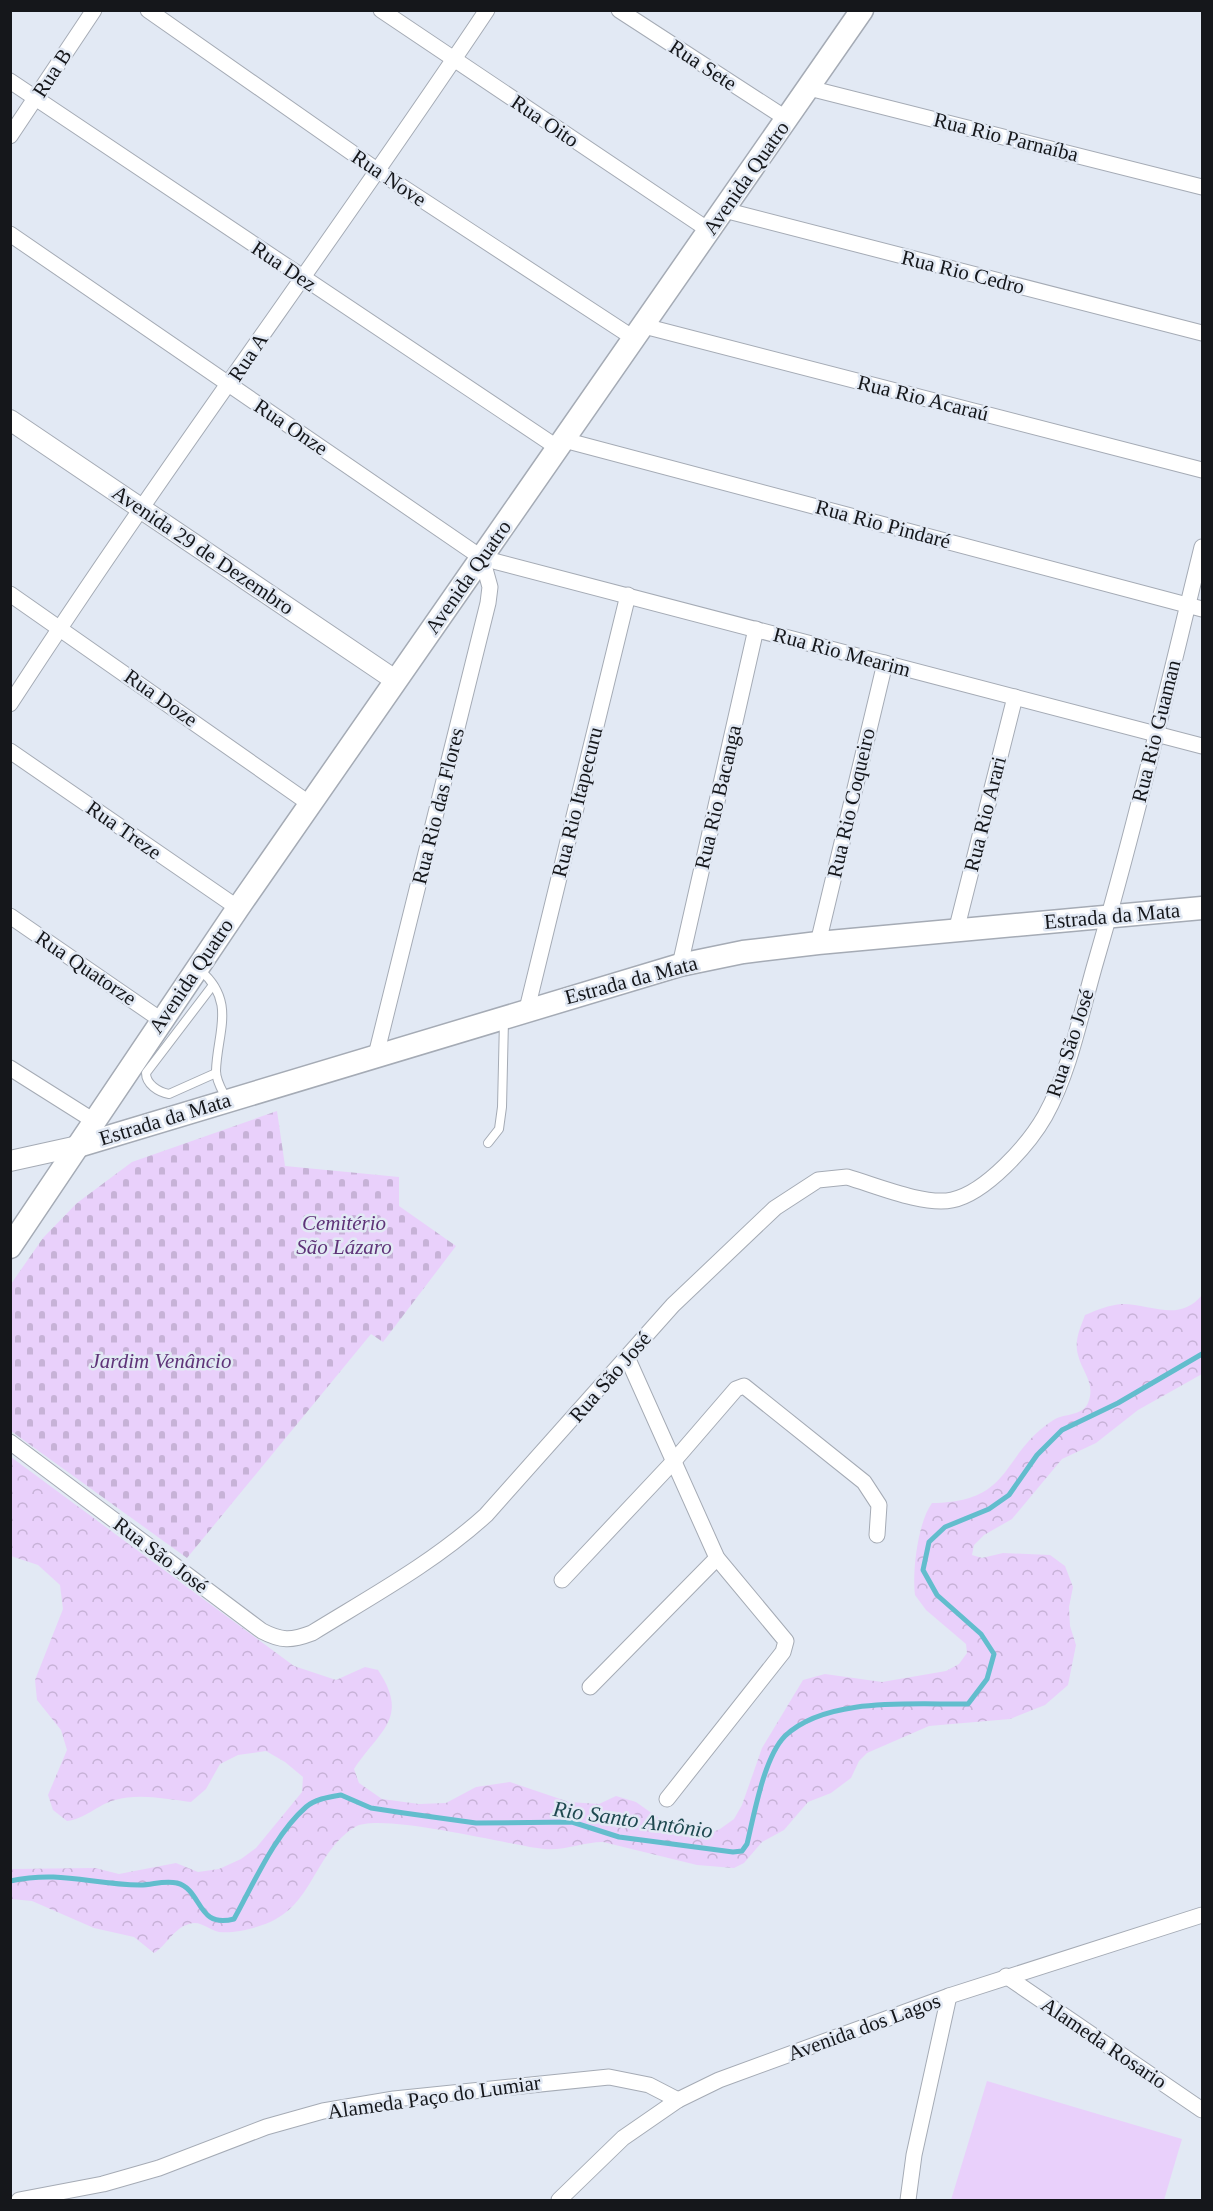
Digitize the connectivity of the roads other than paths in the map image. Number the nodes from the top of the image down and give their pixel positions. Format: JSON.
{"nodes":[{"id":1,"x":94,"y":10,"type":"edge"},
{"id":2,"x":148,"y":10,"type":"edge"},
{"id":3,"x":381,"y":10,"type":"edge"},
{"id":4,"x":487,"y":10,"type":"edge"},
{"id":5,"x":619,"y":10,"type":"edge"},
{"id":6,"x":862,"y":10,"type":"edge"},
{"id":7,"x":454,"y":61,"type":"junction"},
{"id":8,"x":10,"y":81,"type":"edge"},
{"id":9,"x":809,"y":88,"type":"junction"},
{"id":10,"x":36,"y":99,"type":"junction"},
{"id":11,"x":787,"y":119,"type":"junction"},
{"id":12,"x":10,"y":136,"type":"edge"},
{"id":13,"x":378,"y":171,"type":"junction"},
{"id":14,"x":1203,"y":187,"type":"edge"},
{"id":15,"x":724,"y":210,"type":"junction"},
{"id":16,"x":710,"y":231,"type":"junction"},
{"id":17,"x":10,"y":234,"type":"edge"},
{"id":18,"x":302,"y":279,"type":"junction"},
{"id":19,"x":640,"y":332,"type":"junction"},
{"id":20,"x":1203,"y":333,"type":"edge"},
{"id":21,"x":229,"y":385,"type":"junction"},
{"id":22,"x":10,"y":420,"type":"edge"},
{"id":23,"x":561,"y":444,"type":"junction"},
{"id":24,"x":1203,"y":470,"type":"edge"},
{"id":25,"x":141,"y":508,"type":"junction"},
{"id":26,"x":1203,"y":547,"type":"edge"},
{"id":27,"x":483,"y":558,"type":"junction"},
{"id":28,"x":10,"y":594,"type":"edge"},
{"id":29,"x":628,"y":595,"type":"junction"},
{"id":30,"x":1195,"y":607,"type":"edge"},
{"id":31,"x":60,"y":627,"type":"junction"},
{"id":32,"x":756,"y":629,"type":"junction"},
{"id":33,"x":885,"y":663,"type":"junction"},
{"id":34,"x":395,"y":680,"type":"junction"},
{"id":35,"x":1015,"y":697,"type":"junction"},
{"id":36,"x":10,"y":704,"type":"edge"},
{"id":37,"x":1155,"y":734,"type":"junction"},
{"id":38,"x":1203,"y":746,"type":"edge"},
{"id":39,"x":10,"y":751,"type":"edge"},
{"id":40,"x":310,"y":804,"type":"junction"},
{"id":41,"x":237,"y":908,"type":"junction"},
{"id":42,"x":1203,"y":908,"type":"edge"},
{"id":43,"x":10,"y":916,"type":"edge"},
{"id":44,"x":1109,"y":916,"type":"junction"},
{"id":45,"x":956,"y":931,"type":"junction"},
{"id":46,"x":818,"y":943,"type":"junction"},
{"id":47,"x":680,"y":965,"type":"junction"},
{"id":48,"x":197,"y":967,"type":"junction"},
{"id":49,"x":213,"y":985,"type":"junction"},
{"id":50,"x":527,"y":1009,"type":"junction"},
{"id":51,"x":504,"y":1016,"type":"junction"},
{"id":52,"x":161,"y":1020,"type":"junction"},
{"id":53,"x":376,"y":1054,"type":"junction"},
{"id":54,"x":10,"y":1068,"type":"edge"},
{"id":55,"x":216,"y":1073,"type":"junction"},
{"id":56,"x":226,"y":1099,"type":"junction"},
{"id":57,"x":94,"y":1121,"type":"junction"},
{"id":58,"x":488,"y":1143,"type":"dead end"},
{"id":59,"x":78,"y":1146,"type":"junction"},
{"id":60,"x":10,"y":1161,"type":"edge"},
{"id":61,"x":10,"y":1247,"type":"edge"},
{"id":62,"x":627,"y":1357,"type":"junction"},
{"id":63,"x":10,"y":1442,"type":"edge"},
{"id":64,"x":673,"y":1462,"type":"junction"},
{"id":65,"x":877,"y":1535,"type":"dead end"},
{"id":66,"x":717,"y":1558,"type":"junction"},
{"id":67,"x":562,"y":1580,"type":"dead end"},
{"id":68,"x":590,"y":1687,"type":"dead end"},
{"id":69,"x":668,"y":1799,"type":"dead end"},
{"id":70,"x":1203,"y":1915,"type":"edge"},
{"id":71,"x":1006,"y":1976,"type":"junction"},
{"id":72,"x":949,"y":1996,"type":"junction"},
{"id":73,"x":678,"y":2100,"type":"junction"},
{"id":74,"x":1203,"y":2110,"type":"edge"},
{"id":75,"x":567,"y":2197,"type":"edge"},
{"id":76,"x":20,"y":2200,"type":"edge"},
{"id":77,"x":908,"y":2200,"type":"edge"}],
"edges":[{"from":1,"to":10,"type":"street","name":"Rua B"},
{"from":2,"to":13,"type":"street","name":"Rua Nove"},
{"from":3,"to":7,"type":"street","name":"Rua Oito"},
{"from":4,"to":7,"type":"street","name":"Rua A"},
{"from":5,"to":11,"type":"street","name":"Rua Sete"},
{"from":6,"to":9,"type":"main road","name":"Avenida Quatro"},
{"from":7,"to":13,"type":"street","name":"Rua A"},
{"from":7,"to":16,"type":"street","name":"Rua Oito"},
{"from":8,"to":10,"type":"street","name":"Rua Dez"},
{"from":9,"to":11,"type":"main road","name":"Avenida Quatro"},
{"from":9,"to":14,"type":"street","name":"Rua Rio Parnaíba"},
{"from":10,"to":12,"type":"street","name":"Rua B"},
{"from":10,"to":18,"type":"street","name":"Rua Dez"},
{"from":11,"to":15,"type":"main road","name":"Avenida Quatro"},
{"from":13,"to":18,"type":"street","name":"Rua A"},
{"from":13,"to":19,"type":"street","name":"Rua Nove"},
{"from":15,"to":16,"type":"main road","name":"Avenida Quatro"},
{"from":15,"to":20,"type":"street","name":"Rua Rio Cedro"},
{"from":16,"to":19,"type":"main road","name":"Avenida Quatro"},
{"from":17,"to":21,"type":"street","name":"Rua Onze"},
{"from":18,"to":21,"type":"street","name":"Rua A"},
{"from":18,"to":23,"type":"street","name":"Rua Dez"},
{"from":19,"to":23,"type":"main road","name":"Avenida Quatro"},
{"from":19,"to":24,"type":"street","name":"Rua Rio Acaraú"},
{"from":21,"to":25,"type":"street","name":"Rua A"},
{"from":21,"to":27,"type":"street","name":"Rua Onze"},
{"from":22,"to":25,"type":"street","name":"Avenida 29 de Dezembro"},
{"from":23,"to":27,"type":"main road","name":"Avenida Quatro"},
{"from":23,"to":30,"type":"street","name":"Rua Rio Pindaré"},
{"from":25,"to":31,"type":"street","name":"Rua A"},
{"from":25,"to":34,"type":"street","name":"Avenida 29 de Dezembro"},
{"from":26,"to":30,"type":"street","name":"Rua Rio Guaman"},
{"from":27,"to":29,"type":"street","name":"Rua Rio Mearim"},
{"from":27,"to":34,"type":"main road","name":"Avenida Quatro"},
{"from":27,"to":53,"type":"street","name":"Rua Rio das Flores"},
{"from":28,"to":31,"type":"street","name":"Rua Doze"},
{"from":29,"to":32,"type":"street","name":"Rua Rio Mearim"},
{"from":29,"to":50,"type":"street","name":"Rua Rio Itapecuru"},
{"from":30,"to":37,"type":"street","name":"Rua Rio Guaman"},
{"from":31,"to":36,"type":"street","name":"Rua A"},
{"from":31,"to":40,"type":"street","name":"Rua Doze"},
{"from":32,"to":33,"type":"street","name":"Rua Rio Mearim"},
{"from":32,"to":47,"type":"street","name":"Rua Rio Bacanga"},
{"from":33,"to":35,"type":"street","name":"Rua Rio Mearim"},
{"from":33,"to":46,"type":"street","name":"Rua Rio Coqueiro"},
{"from":34,"to":40,"type":"main road","name":"Avenida Quatro"},
{"from":35,"to":37,"type":"street","name":"Rua Rio Mearim"},
{"from":35,"to":45,"type":"street","name":"Rua Rio Arari"},
{"from":37,"to":38,"type":"street","name":"Rua Rio Mearim"},
{"from":37,"to":44,"type":"street","name":"Rua Rio Guaman"},
{"from":39,"to":41,"type":"street","name":"Rua Treze"},
{"from":40,"to":41,"type":"main road","name":"Avenida Quatro"},
{"from":41,"to":48,"type":"main road","name":"Avenida Quatro"},
{"from":42,"to":44,"type":"main road","name":"Estrada da Mata"},
{"from":43,"to":52,"type":"street","name":"Rua Quatorze"},
{"from":44,"to":45,"type":"main road","name":"Estrada da Mata"},
{"from":44,"to":62,"type":"street","name":"Rua São José"},
{"from":45,"to":46,"type":"main road","name":"Estrada da Mata"},
{"from":46,"to":47,"type":"main road","name":"Estrada da Mata"},
{"from":47,"to":50,"type":"main road","name":"Estrada da Mata"},
{"from":48,"to":49,"type":"lane"},
{"from":48,"to":52,"type":"main road","name":"Avenida Quatro"},
{"from":49,"to":55,"type":"lane"},
{"from":49,"to":55,"type":"lane"},
{"from":50,"to":51,"type":"main road","name":"Estrada da Mata"},
{"from":51,"to":53,"type":"main road","name":"Estrada da Mata"},
{"from":51,"to":58,"type":"lane"},
{"from":52,"to":57,"type":"main road","name":"Avenida Quatro"},
{"from":53,"to":56,"type":"main road","name":"Estrada da Mata"},
{"from":54,"to":57,"type":"street"},
{"from":55,"to":56,"type":"lane"},
{"from":56,"to":59,"type":"main road","name":"Estrada da Mata"},
{"from":57,"to":59,"type":"main road","name":"Avenida Quatro"},
{"from":59,"to":60,"type":"street"},
{"from":59,"to":61,"type":"main road","name":"Avenida Quatro"},
{"from":62,"to":63,"type":"street","name":"Rua São José"},
{"from":62,"to":64,"type":"street"},
{"from":64,"to":65,"type":"street"},
{"from":64,"to":66,"type":"street"},
{"from":64,"to":67,"type":"street"},
{"from":66,"to":68,"type":"street"},
{"from":66,"to":69,"type":"street"},
{"from":70,"to":71,"type":"street","name":"Avenida dos Lagos"},
{"from":71,"to":72,"type":"street","name":"Avenida dos Lagos"},
{"from":71,"to":74,"type":"street","name":"Alameda Rosario"},
{"from":72,"to":73,"type":"street","name":"Avenida dos Lagos"},
{"from":72,"to":77,"type":"street"},
{"from":73,"to":75,"type":"street","name":"Avenida dos Lagos"},
{"from":73,"to":76,"type":"street","name":"Alameda Paço do Lumiar"}]}
